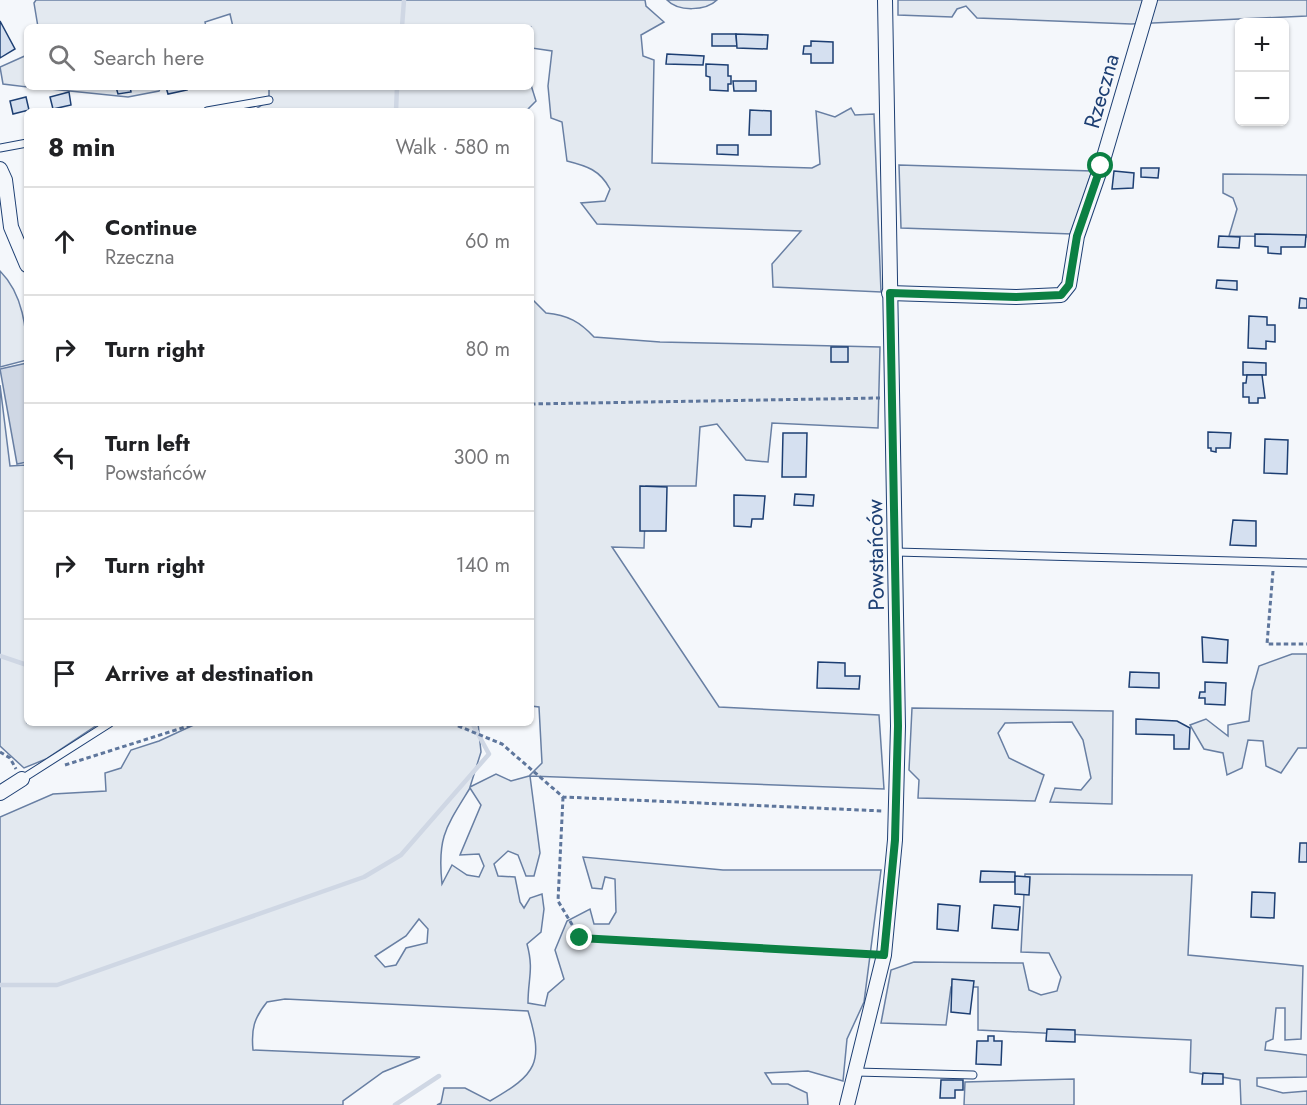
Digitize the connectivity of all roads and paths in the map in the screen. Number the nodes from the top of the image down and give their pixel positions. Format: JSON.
{"nodes":[{"id":1,"x":885,"y":0,"type":"edge"},
{"id":2,"x":1150,"y":0,"type":"edge"},
{"id":3,"x":269,"y":100,"type":"dead end"},
{"id":4,"x":224,"y":108,"type":"edge"},
{"id":5,"x":24,"y":144,"type":"edge"},
{"id":6,"x":0,"y":148,"type":"edge"},
{"id":7,"x":0,"y":169,"type":"edge"},
{"id":8,"x":24,"y":258,"type":"edge"},
{"id":9,"x":890,"y":293,"type":"junction"},
{"id":10,"x":893,"y":398,"type":"junction"},
{"id":11,"x":534,"y":404,"type":"edge"},
{"id":12,"x":896,"y":552,"type":"junction"},
{"id":13,"x":1273,"y":562,"type":"junction"},
{"id":14,"x":1307,"y":563,"type":"edge"},
{"id":15,"x":1307,"y":644,"type":"edge"},
{"id":16,"x":105,"y":726,"type":"edge"},
{"id":17,"x":189,"y":726,"type":"edge"},
{"id":18,"x":458,"y":726,"type":"edge"},
{"id":19,"x":0,"y":752,"type":"edge"},
{"id":20,"x":55,"y":769,"type":"dead end"},
{"id":21,"x":22,"y":779,"type":"junction"},
{"id":22,"x":0,"y":793,"type":"edge"},
{"id":23,"x":563,"y":797,"type":"junction"},
{"id":24,"x":896,"y":812,"type":"junction"},
{"id":25,"x":884,"y":955,"type":"junction"},
{"id":26,"x":856,"y":1072,"type":"junction"},
{"id":27,"x":973,"y":1075,"type":"dead end"},
{"id":28,"x":847,"y":1105,"type":"edge"}],
"edges":[{"from":1,"to":9,"type":"street","name":"Powstańców"},
{"from":2,"to":9,"type":"street","name":"Rzeczna"},
{"from":3,"to":4,"type":"lane"},
{"from":5,"to":6,"type":"lane"},
{"from":7,"to":8,"type":"street"},
{"from":9,"to":10,"type":"street","name":"Powstańców"},
{"from":10,"to":11,"type":"path"},
{"from":10,"to":12,"type":"street","name":"Powstańców"},
{"from":12,"to":13,"type":"lane"},
{"from":12,"to":24,"type":"street","name":"Powstańców"},
{"from":13,"to":14,"type":"lane"},
{"from":13,"to":15,"type":"path"},
{"from":16,"to":21,"type":"lane"},
{"from":17,"to":20,"type":"path"},
{"from":18,"to":23,"type":"path"},
{"from":19,"to":21,"type":"path"},
{"from":21,"to":22,"type":"street"},
{"from":23,"to":24,"type":"path"},
{"from":23,"to":25,"type":"path"},
{"from":24,"to":25,"type":"street","name":"Powstańców"},
{"from":25,"to":26,"type":"street","name":"Powstańców"},
{"from":26,"to":27,"type":"lane"},
{"from":26,"to":28,"type":"street","name":"Powstańców"}]}
